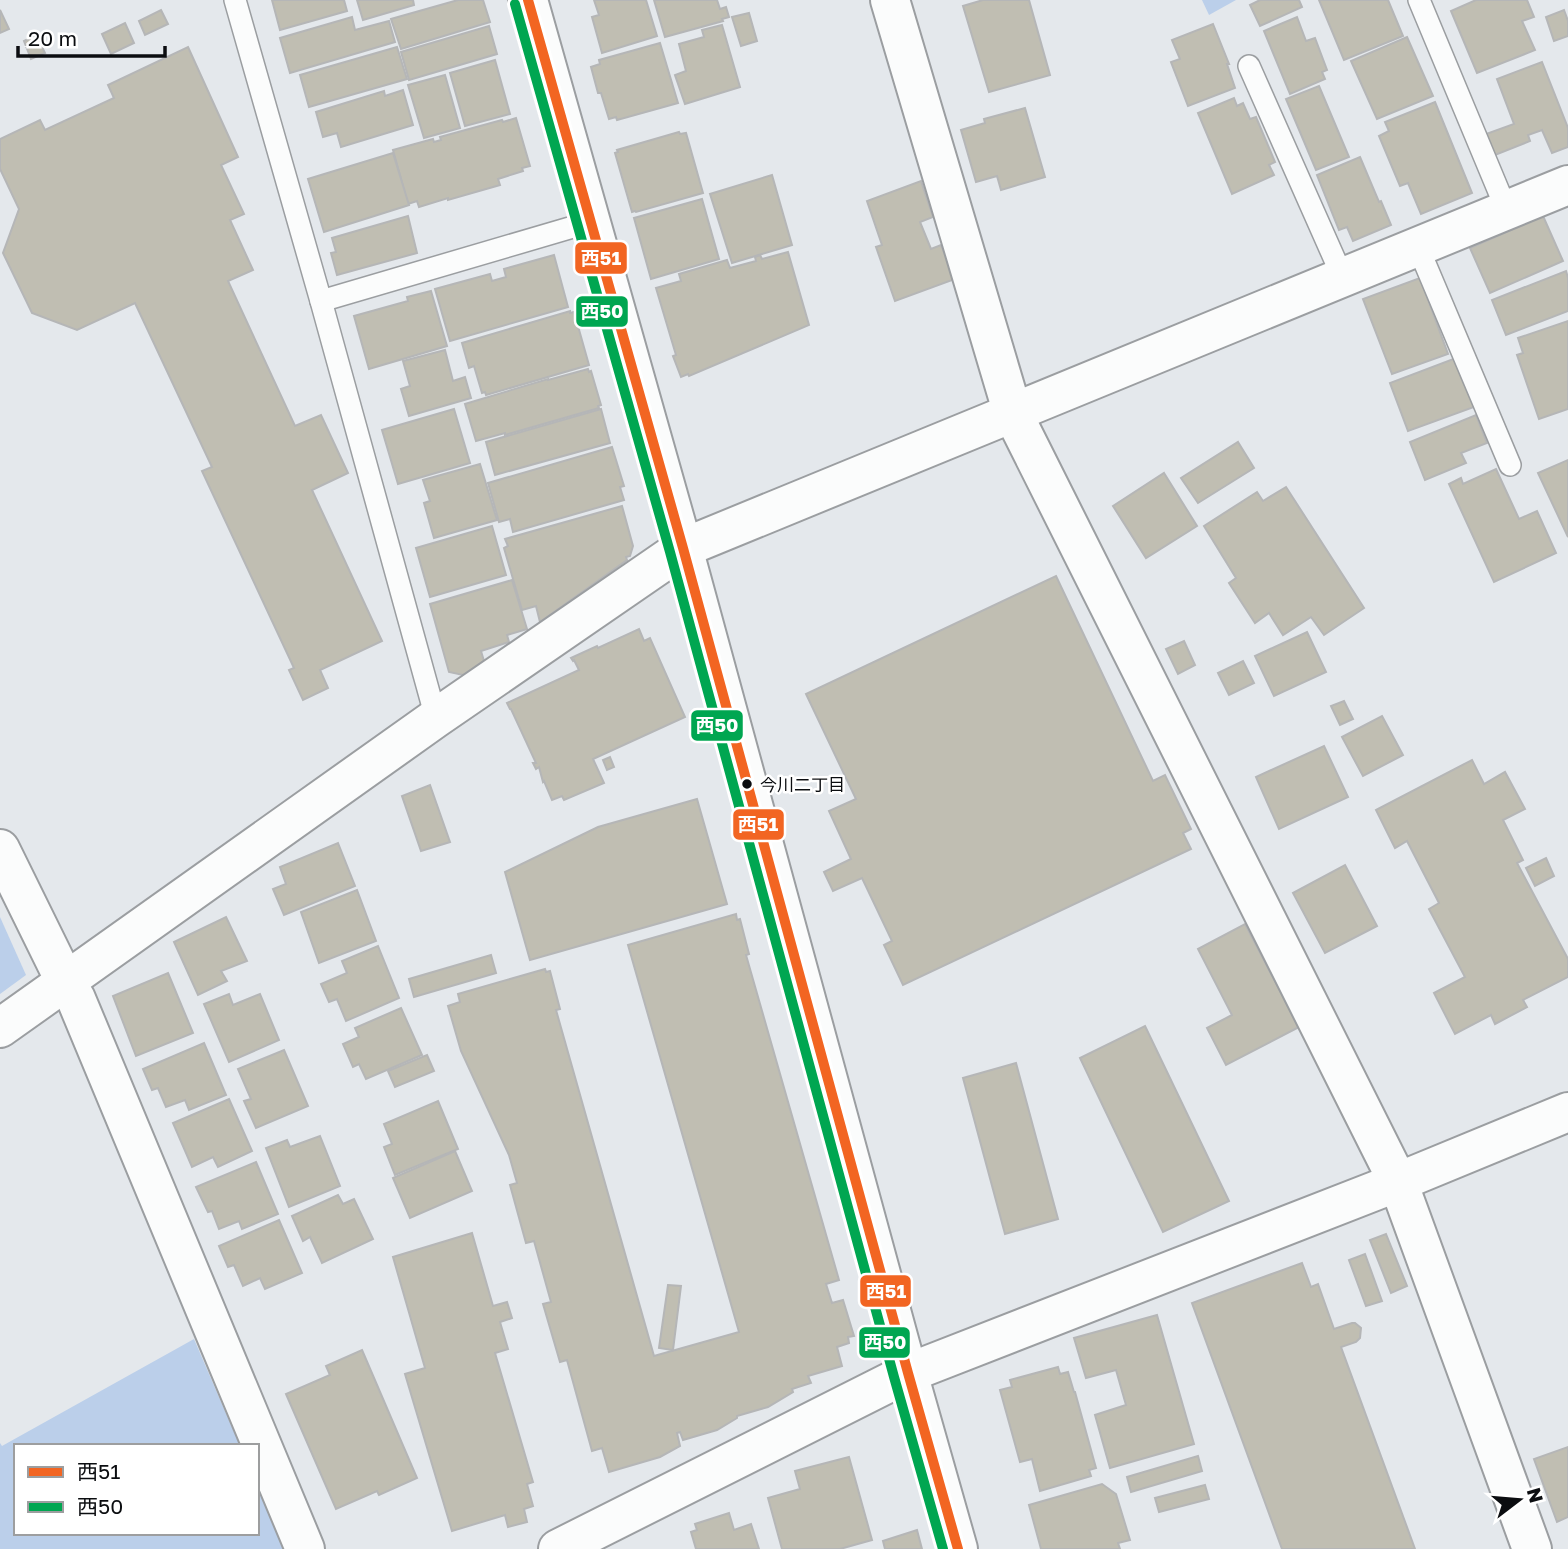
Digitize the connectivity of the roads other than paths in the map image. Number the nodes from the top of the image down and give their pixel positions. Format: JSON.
{"nodes":[{"id":1,"x":235,"y":0,"type":"edge"},
{"id":2,"x":528,"y":0,"type":"edge"},
{"id":3,"x":890,"y":0,"type":"edge"},
{"id":4,"x":1419,"y":0,"type":"edge"},
{"id":5,"x":1249,"y":66,"type":"dead end"},
{"id":6,"x":1568,"y":185,"type":"edge"},
{"id":7,"x":1507,"y":211,"type":"junction"},
{"id":8,"x":590,"y":222,"type":"junction"},
{"id":9,"x":1418,"y":247,"type":"junction"},
{"id":10,"x":1343,"y":278,"type":"junction"},
{"id":11,"x":321,"y":301,"type":"junction"},
{"id":12,"x":1013,"y":414,"type":"junction"},
{"id":13,"x":1510,"y":465,"type":"dead end"},
{"id":14,"x":683,"y":548,"type":"junction"},
{"id":15,"x":436,"y":718,"type":"junction"},
{"id":16,"x":0,"y":849,"type":"edge"},
{"id":17,"x":65,"y":981,"type":"junction"},
{"id":18,"x":0,"y":1028,"type":"edge"},
{"id":19,"x":1568,"y":1112,"type":"edge"},
{"id":20,"x":1398,"y":1182,"type":"junction"},
{"id":21,"x":908,"y":1374,"type":"junction"},
{"id":22,"x":305,"y":1549,"type":"edge"},
{"id":23,"x":558,"y":1549,"type":"edge"},
{"id":24,"x":958,"y":1549,"type":"edge"},
{"id":25,"x":1532,"y":1549,"type":"edge"}],
"edges":[{"from":1,"to":11,"type":"lane"},
{"from":2,"to":8,"type":"street"},
{"from":3,"to":12,"type":"street"},
{"from":4,"to":7,"type":"lane"},
{"from":5,"to":10,"type":"lane"},
{"from":6,"to":7,"type":"street"},
{"from":7,"to":9,"type":"street"},
{"from":8,"to":11,"type":"lane"},
{"from":8,"to":14,"type":"street"},
{"from":9,"to":10,"type":"street"},
{"from":9,"to":13,"type":"lane"},
{"from":10,"to":12,"type":"street"},
{"from":11,"to":15,"type":"lane"},
{"from":12,"to":14,"type":"street"},
{"from":12,"to":20,"type":"street"},
{"from":14,"to":15,"type":"street"},
{"from":14,"to":21,"type":"street"},
{"from":15,"to":17,"type":"street"},
{"from":16,"to":17,"type":"street"},
{"from":17,"to":18,"type":"street"},
{"from":17,"to":22,"type":"street"},
{"from":19,"to":20,"type":"street"},
{"from":20,"to":21,"type":"street"},
{"from":20,"to":25,"type":"street"},
{"from":21,"to":23,"type":"street"},
{"from":21,"to":24,"type":"street"}]}
